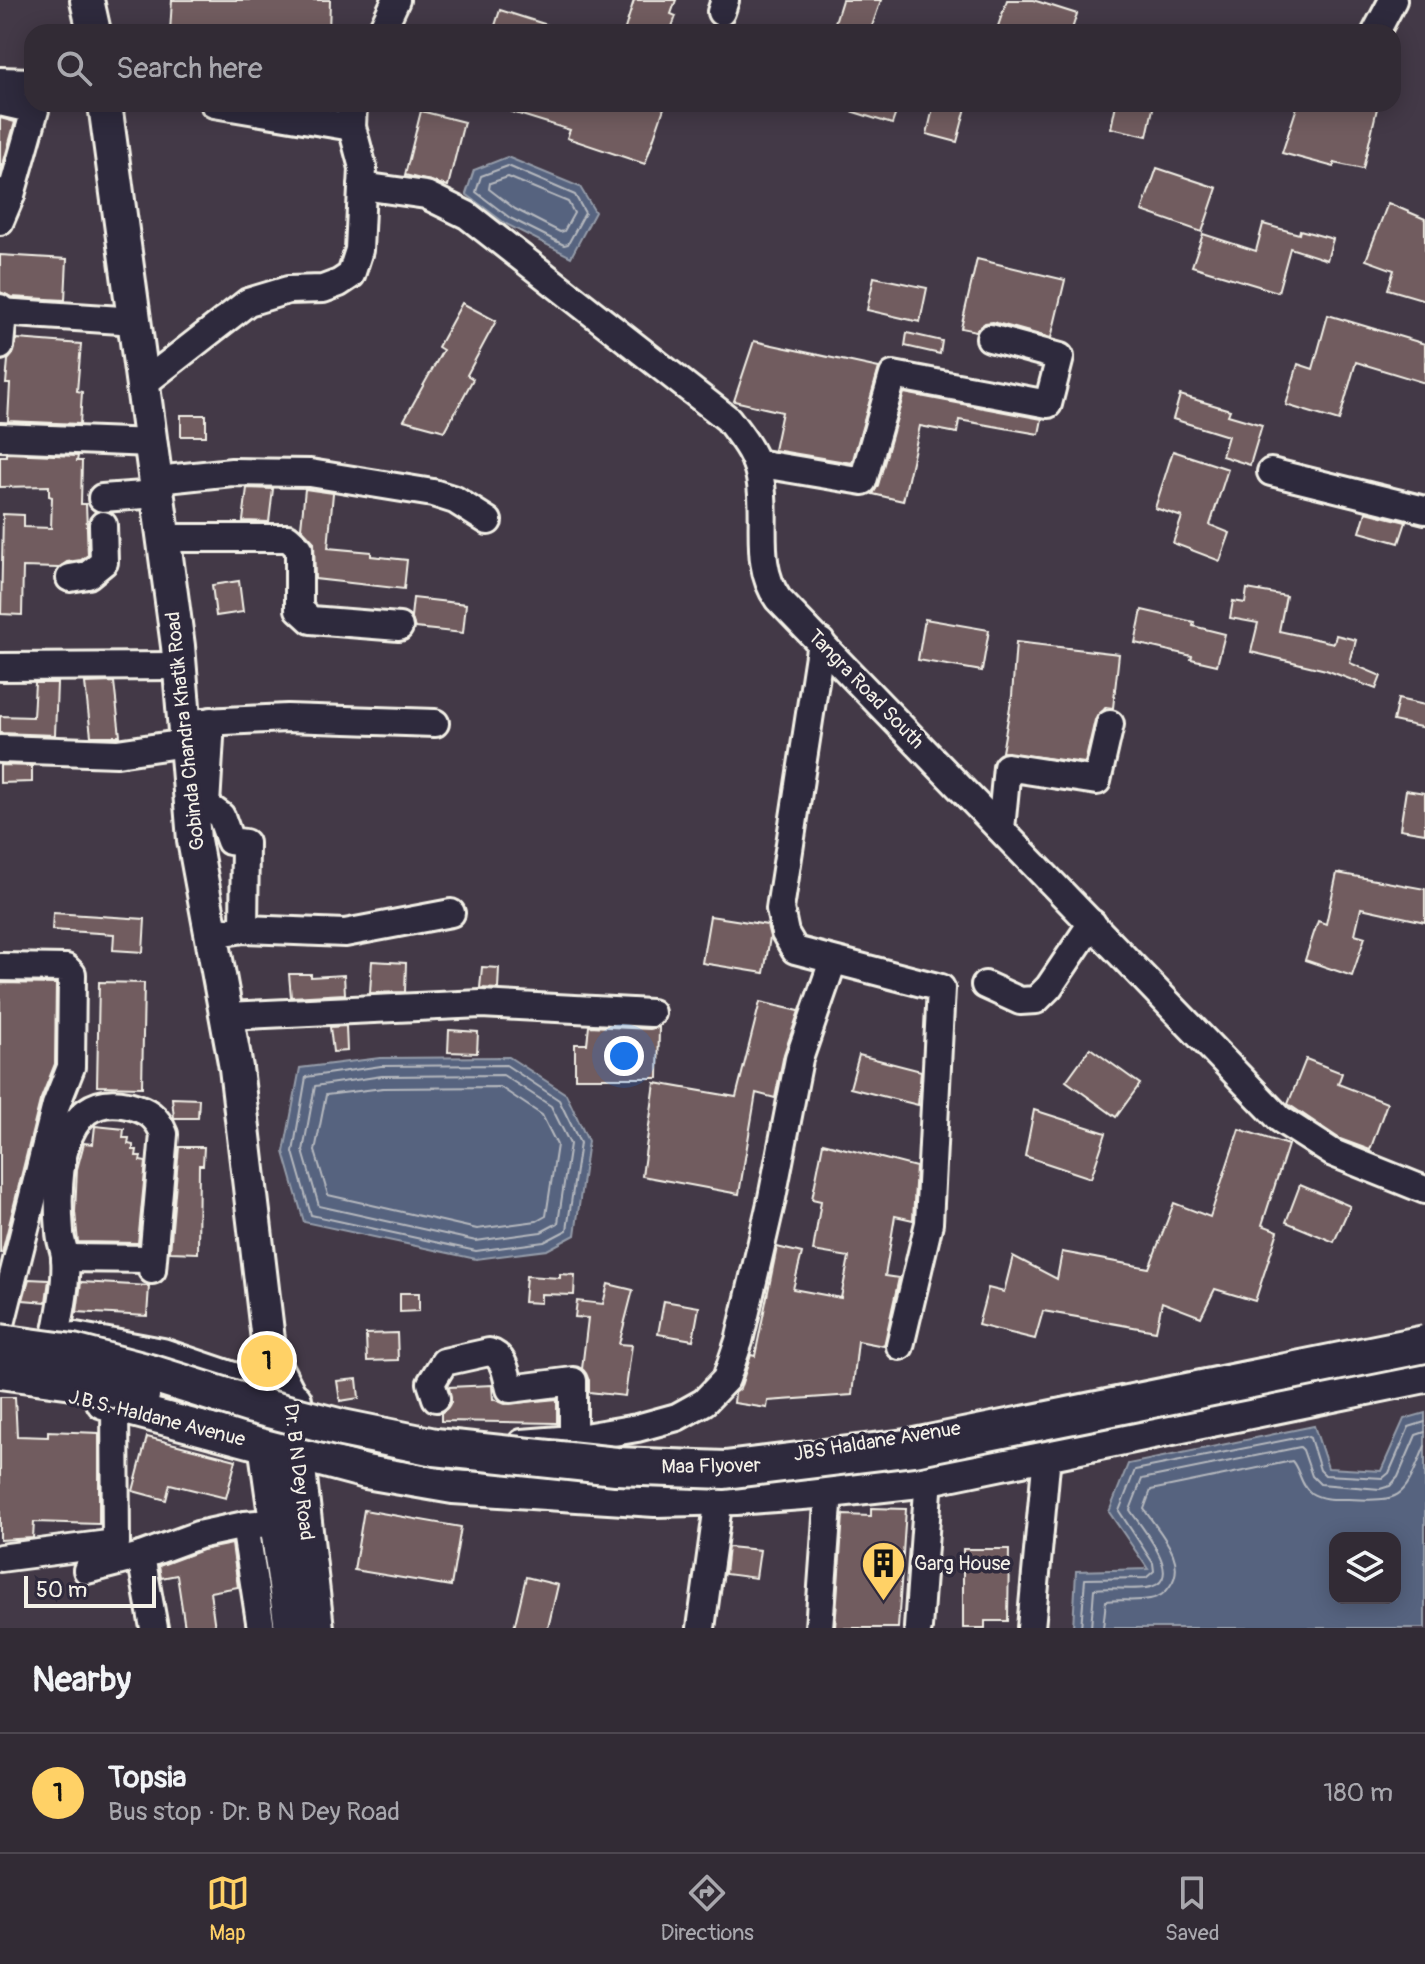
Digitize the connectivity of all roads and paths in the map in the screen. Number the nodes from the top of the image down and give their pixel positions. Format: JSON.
{"nodes":[{"id":1,"x":87,"y":0,"type":"edge"},
{"id":2,"x":396,"y":0,"type":"edge"},
{"id":3,"x":1393,"y":0,"type":"edge"},
{"id":4,"x":92,"y":24,"type":"edge"},
{"id":5,"x":385,"y":24,"type":"edge"},
{"id":6,"x":1380,"y":24,"type":"edge"},
{"id":7,"x":0,"y":81,"type":"edge"},
{"id":8,"x":24,"y":82,"type":"edge"},
{"id":9,"x":0,"y":102,"type":"edge"},
{"id":10,"x":24,"y":107,"type":"edge"},
{"id":11,"x":34,"y":112,"type":"edge"},
{"id":12,"x":106,"y":112,"type":"edge"},
{"id":13,"x":314,"y":112,"type":"edge"},
{"id":14,"x":352,"y":115,"type":"edge"},
{"id":15,"x":362,"y":186,"type":"junction"},
{"id":16,"x":5,"y":193,"type":"edge"},
{"id":17,"x":0,"y":221,"type":"edge"},
{"id":18,"x":1,"y":311,"type":"edge"},
{"id":19,"x":136,"y":321,"type":"junction"},
{"id":20,"x":990,"y":338,"type":"dead end"},
{"id":21,"x":0,"y":346,"type":"edge"},
{"id":22,"x":144,"y":383,"type":"junction"},
{"id":23,"x":0,"y":437,"type":"edge"},
{"id":24,"x":152,"y":443,"type":"junction"},
{"id":25,"x":756,"y":463,"type":"junction"},
{"id":26,"x":1271,"y":472,"type":"dead end"},
{"id":27,"x":157,"y":487,"type":"junction"},
{"id":28,"x":1425,"y":510,"type":"edge"},
{"id":29,"x":488,"y":521,"type":"dead end"},
{"id":30,"x":164,"y":538,"type":"junction"},
{"id":31,"x":70,"y":578,"type":"dead end"},
{"id":32,"x":399,"y":627,"type":"dead end"},
{"id":33,"x":821,"y":642,"type":"junction"},
{"id":34,"x":179,"y":666,"type":"junction"},
{"id":35,"x":0,"y":667,"type":"edge"},
{"id":36,"x":435,"y":723,"type":"dead end"},
{"id":37,"x":1110,"y":724,"type":"dead end"},
{"id":38,"x":194,"y":729,"type":"junction"},
{"id":39,"x":0,"y":749,"type":"edge"},
{"id":40,"x":1001,"y":829,"type":"junction"},
{"id":41,"x":451,"y":913,"type":"dead end"},
{"id":42,"x":1092,"y":923,"type":"junction"},
{"id":43,"x":244,"y":929,"type":"junction"},
{"id":44,"x":212,"y":934,"type":"junction"},
{"id":45,"x":833,"y":961,"type":"junction"},
{"id":46,"x":0,"y":967,"type":"edge"},
{"id":47,"x":985,"y":985,"type":"dead end"},
{"id":48,"x":651,"y":1013,"type":"dead end"},
{"id":49,"x":226,"y":1016,"type":"junction"},
{"id":50,"x":1425,"y":1190,"type":"edge"},
{"id":51,"x":65,"y":1258,"type":"junction"},
{"id":52,"x":5,"y":1293,"type":"edge"},
{"id":53,"x":0,"y":1329,"type":"edge"},
{"id":54,"x":56,"y":1336,"type":"junction"},
{"id":55,"x":1425,"y":1338,"type":"edge"},
{"id":56,"x":0,"y":1343,"type":"edge"},
{"id":57,"x":1425,"y":1344,"type":"edge"},
{"id":58,"x":900,"y":1346,"type":"dead end"},
{"id":59,"x":270,"y":1357,"type":"junction"},
{"id":60,"x":1425,"y":1368,"type":"edge"},
{"id":61,"x":0,"y":1370,"type":"edge"},
{"id":62,"x":1425,"y":1376,"type":"edge"},
{"id":63,"x":0,"y":1388,"type":"edge"},
{"id":64,"x":257,"y":1388,"type":"junction"},
{"id":65,"x":291,"y":1398,"type":"junction"},
{"id":66,"x":436,"y":1398,"type":"dead end"},
{"id":67,"x":115,"y":1404,"type":"junction"},
{"id":68,"x":573,"y":1439,"type":"junction"},
{"id":69,"x":522,"y":1443,"type":"junction"},
{"id":70,"x":265,"y":1447,"type":"junction"},
{"id":71,"x":1047,"y":1454,"type":"junction"},
{"id":72,"x":298,"y":1455,"type":"junction"},
{"id":73,"x":929,"y":1477,"type":"junction"},
{"id":74,"x":829,"y":1491,"type":"junction"},
{"id":75,"x":719,"y":1498,"type":"junction"},
{"id":76,"x":275,"y":1522,"type":"junction"},
{"id":77,"x":141,"y":1556,"type":"junction"},
{"id":78,"x":0,"y":1558,"type":"edge"},
{"id":79,"x":87,"y":1570,"type":"dead end"},
{"id":80,"x":154,"y":1628,"type":"edge"},
{"id":81,"x":261,"y":1628,"type":"edge"},
{"id":82,"x":291,"y":1628,"type":"edge"},
{"id":83,"x":317,"y":1628,"type":"edge"},
{"id":84,"x":701,"y":1628,"type":"edge"},
{"id":85,"x":819,"y":1628,"type":"edge"},
{"id":86,"x":918,"y":1628,"type":"edge"},
{"id":87,"x":1031,"y":1628,"type":"edge"}],
"edges":[{"from":1,"to":4,"type":"main road"},
{"from":2,"to":5,"type":"street"},
{"from":3,"to":6,"type":"street"},
{"from":7,"to":8,"type":"street"},
{"from":9,"to":10,"type":"street"},
{"from":11,"to":16,"type":"street"},
{"from":12,"to":19,"type":"main road","name":"Gobinda Chandra Khatik Road"},
{"from":13,"to":14,"type":"street"},
{"from":14,"to":15,"type":"street"},
{"from":15,"to":22,"type":"street"},
{"from":15,"to":25,"type":"street","name":"Tangra Road South"},
{"from":16,"to":17,"type":"street"},
{"from":18,"to":19,"type":"street"},
{"from":18,"to":21,"type":"street"},
{"from":19,"to":22,"type":"main road","name":"Gobinda Chandra Khatik Road"},
{"from":20,"to":25,"type":"street"},
{"from":22,"to":24,"type":"main road","name":"Gobinda Chandra Khatik Road"},
{"from":23,"to":24,"type":"street"},
{"from":24,"to":27,"type":"main road","name":"Gobinda Chandra Khatik Road"},
{"from":25,"to":33,"type":"street","name":"Tangra Road South"},
{"from":26,"to":28,"type":"street"},
{"from":27,"to":29,"type":"street"},
{"from":27,"to":30,"type":"main road","name":"Gobinda Chandra Khatik Road"},
{"from":27,"to":31,"type":"street"},
{"from":30,"to":32,"type":"street"},
{"from":30,"to":34,"type":"main road","name":"Gobinda Chandra Khatik Road"},
{"from":33,"to":40,"type":"street","name":"Tangra Road South"},
{"from":33,"to":45,"type":"street"},
{"from":34,"to":35,"type":"street"},
{"from":34,"to":38,"type":"main road","name":"Gobinda Chandra Khatik Road"},
{"from":36,"to":38,"type":"street"},
{"from":37,"to":40,"type":"street"},
{"from":38,"to":39,"type":"street"},
{"from":38,"to":43,"type":"street"},
{"from":38,"to":44,"type":"main road","name":"Gobinda Chandra Khatik Road"},
{"from":40,"to":42,"type":"street","name":"Tangra Road South"},
{"from":41,"to":43,"type":"street"},
{"from":42,"to":47,"type":"street"},
{"from":42,"to":50,"type":"street","name":"Tangra Road South"},
{"from":43,"to":44,"type":"street"},
{"from":44,"to":49,"type":"main road","name":"Gobinda Chandra Khatik Road"},
{"from":45,"to":58,"type":"street"},
{"from":45,"to":68,"type":"street"},
{"from":46,"to":52,"type":"street"},
{"from":48,"to":49,"type":"street"},
{"from":49,"to":59,"type":"main road","name":"Gobinda Chandra Khatik Road"},
{"from":51,"to":51,"type":"street"},
{"from":51,"to":54,"type":"street"},
{"from":52,"to":53,"type":"street"},
{"from":53,"to":54,"type":"main road","name":"JBS Haldane Avenue"},
{"from":54,"to":64,"type":"main road","name":"JBS Haldane Avenue"},
{"from":55,"to":69,"type":"main road","name":"JBS Haldane Avenue"},
{"from":56,"to":57,"type":"highway","name":"Maa Flyover","bridge":true},
{"from":59,"to":64,"type":"main road","name":"Dr. B N Dey Road"},
{"from":59,"to":65,"type":"main road","name":"Dr. B N Dey Road"},
{"from":60,"to":61,"type":"highway","name":"Maa Flyover","bridge":true},
{"from":62,"to":71,"type":"main road","name":"JBS Haldane Avenue"},
{"from":63,"to":67,"type":"main road","name":"J.B.S. Haldane Avenue"},
{"from":64,"to":65,"type":"main road","name":"JBS Haldane Avenue"},
{"from":64,"to":70,"type":"main road","name":"Dr. B N Dey Road"},
{"from":65,"to":69,"type":"main road","name":"JBS Haldane Avenue"},
{"from":65,"to":72,"type":"main road","name":"Dr. B N Dey Road"},
{"from":66,"to":68,"type":"street"},
{"from":67,"to":70,"type":"main road","name":"J.B.S. Haldane Avenue"},
{"from":67,"to":78,"type":"street"},
{"from":68,"to":69,"type":"street"},
{"from":70,"to":72,"type":"main road","name":"JBS Haldane Avenue"},
{"from":70,"to":76,"type":"main road","name":"Dr. B N Dey Road"},
{"from":71,"to":73,"type":"main road","name":"JBS Haldane Avenue"},
{"from":71,"to":87,"type":"street"},
{"from":72,"to":75,"type":"main road","name":"JBS Haldane Avenue"},
{"from":72,"to":76,"type":"main road","name":"Dr. B N Dey Road"},
{"from":73,"to":74,"type":"main road","name":"JBS Haldane Avenue"},
{"from":73,"to":86,"type":"street"},
{"from":74,"to":75,"type":"main road","name":"JBS Haldane Avenue"},
{"from":74,"to":85,"type":"street"},
{"from":75,"to":84,"type":"street"},
{"from":76,"to":77,"type":"street"},
{"from":76,"to":81,"type":"street"},
{"from":76,"to":82,"type":"main road","name":"Dr. B N Dey Road"},
{"from":76,"to":83,"type":"main road","name":"Dr. B N Dey Road"},
{"from":77,"to":79,"type":"street"},
{"from":77,"to":80,"type":"street"}]}
